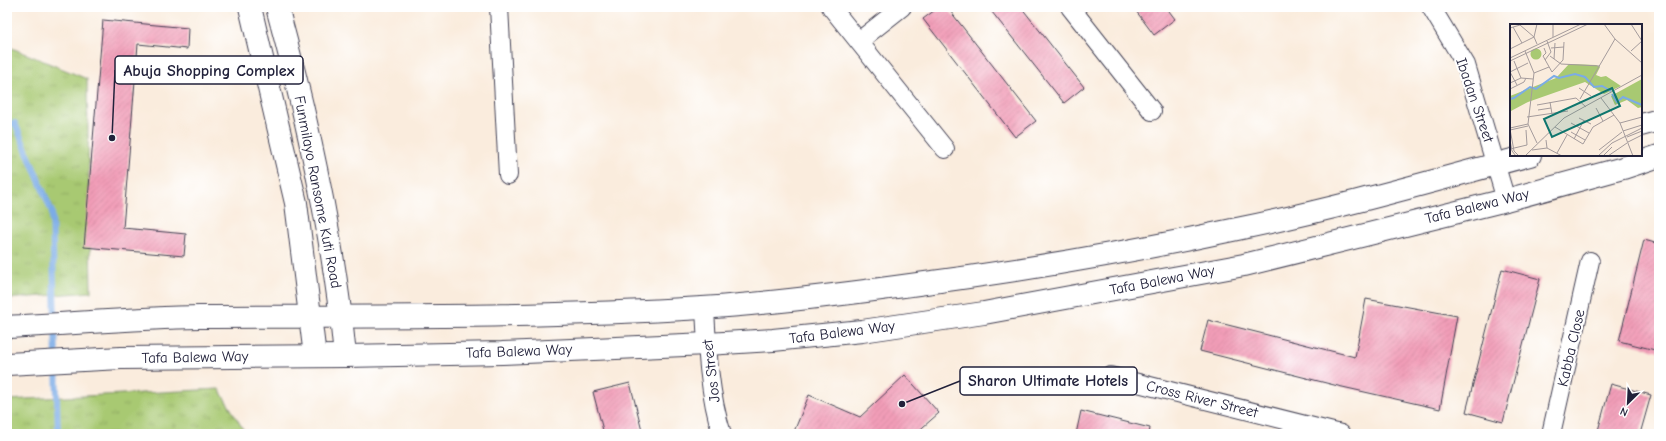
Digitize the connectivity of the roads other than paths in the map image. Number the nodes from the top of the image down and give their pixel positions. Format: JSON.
{"nodes":[{"id":1,"x":250,"y":7,"type":"edge"},
{"id":2,"x":277,"y":7,"type":"edge"},
{"id":3,"x":499,"y":7,"type":"edge"},
{"id":4,"x":831,"y":7,"type":"edge"},
{"id":5,"x":902,"y":7,"type":"edge"},
{"id":6,"x":1070,"y":7,"type":"edge"},
{"id":7,"x":1431,"y":7,"type":"edge"},
{"id":8,"x":859,"y":42,"type":"junction"},
{"id":9,"x":1152,"y":111,"type":"dead end"},
{"id":10,"x":1659,"y":120,"type":"edge"},
{"id":11,"x":1642,"y":125,"type":"edge"},
{"id":12,"x":945,"y":149,"type":"dead end"},
{"id":13,"x":1526,"y":156,"type":"edge"},
{"id":14,"x":1659,"y":156,"type":"edge"},
{"id":15,"x":1496,"y":164,"type":"junction"},
{"id":16,"x":508,"y":175,"type":"dead end"},
{"id":17,"x":1506,"y":200,"type":"junction"},
{"id":18,"x":1590,"y":261,"type":"dead end"},
{"id":19,"x":706,"y":308,"type":"junction"},
{"id":20,"x":312,"y":318,"type":"junction"},
{"id":21,"x":341,"y":318,"type":"junction"},
{"id":22,"x":7,"y":327,"type":"edge"},
{"id":23,"x":707,"y":344,"type":"junction"},
{"id":24,"x":315,"y":356,"type":"junction"},
{"id":25,"x":345,"y":356,"type":"junction"},
{"id":26,"x":7,"y":364,"type":"edge"},
{"id":27,"x":1110,"y":376,"type":"dead end"},
{"id":28,"x":722,"y":434,"type":"edge"},
{"id":29,"x":1340,"y":434,"type":"edge"},
{"id":30,"x":1551,"y":434,"type":"edge"}],
"edges":[{"from":1,"to":20,"type":"main road","name":"Funmilayo Ransome Kuti Road"},
{"from":2,"to":21,"type":"main road","name":"Funmilayo Ransome Kuti Road"},
{"from":3,"to":16,"type":"street"},
{"from":4,"to":8,"type":"street"},
{"from":5,"to":8,"type":"street"},
{"from":6,"to":9,"type":"street"},
{"from":7,"to":15,"type":"street","name":"Ibadan Street"},
{"from":8,"to":12,"type":"street"},
{"from":10,"to":11,"type":"main road"},
{"from":13,"to":15,"type":"main road"},
{"from":14,"to":17,"type":"main road","name":"Tafa Balewa Way"},
{"from":15,"to":17,"type":"street","name":"Ibadan Street"},
{"from":15,"to":19,"type":"main road"},
{"from":17,"to":23,"type":"main road","name":"Tafa Balewa Way"},
{"from":18,"to":30,"type":"street","name":"Kabba Close"},
{"from":19,"to":21,"type":"main road"},
{"from":19,"to":23,"type":"street","name":"Jos Street"},
{"from":20,"to":21,"type":"main road"},
{"from":20,"to":22,"type":"main road"},
{"from":20,"to":24,"type":"main road","name":"Funmilayo Ransome Kuti Road"},
{"from":21,"to":25,"type":"main road","name":"Funmilayo Ransome Kuti Road"},
{"from":23,"to":25,"type":"main road","name":"Tafa Balewa Way"},
{"from":23,"to":28,"type":"street","name":"Jos Street"},
{"from":24,"to":25,"type":"main road","name":"Tafa Balewa Way"},
{"from":24,"to":26,"type":"main road","name":"Tafa Balewa Way"},
{"from":27,"to":29,"type":"street","name":"Cross River Street"}]}
